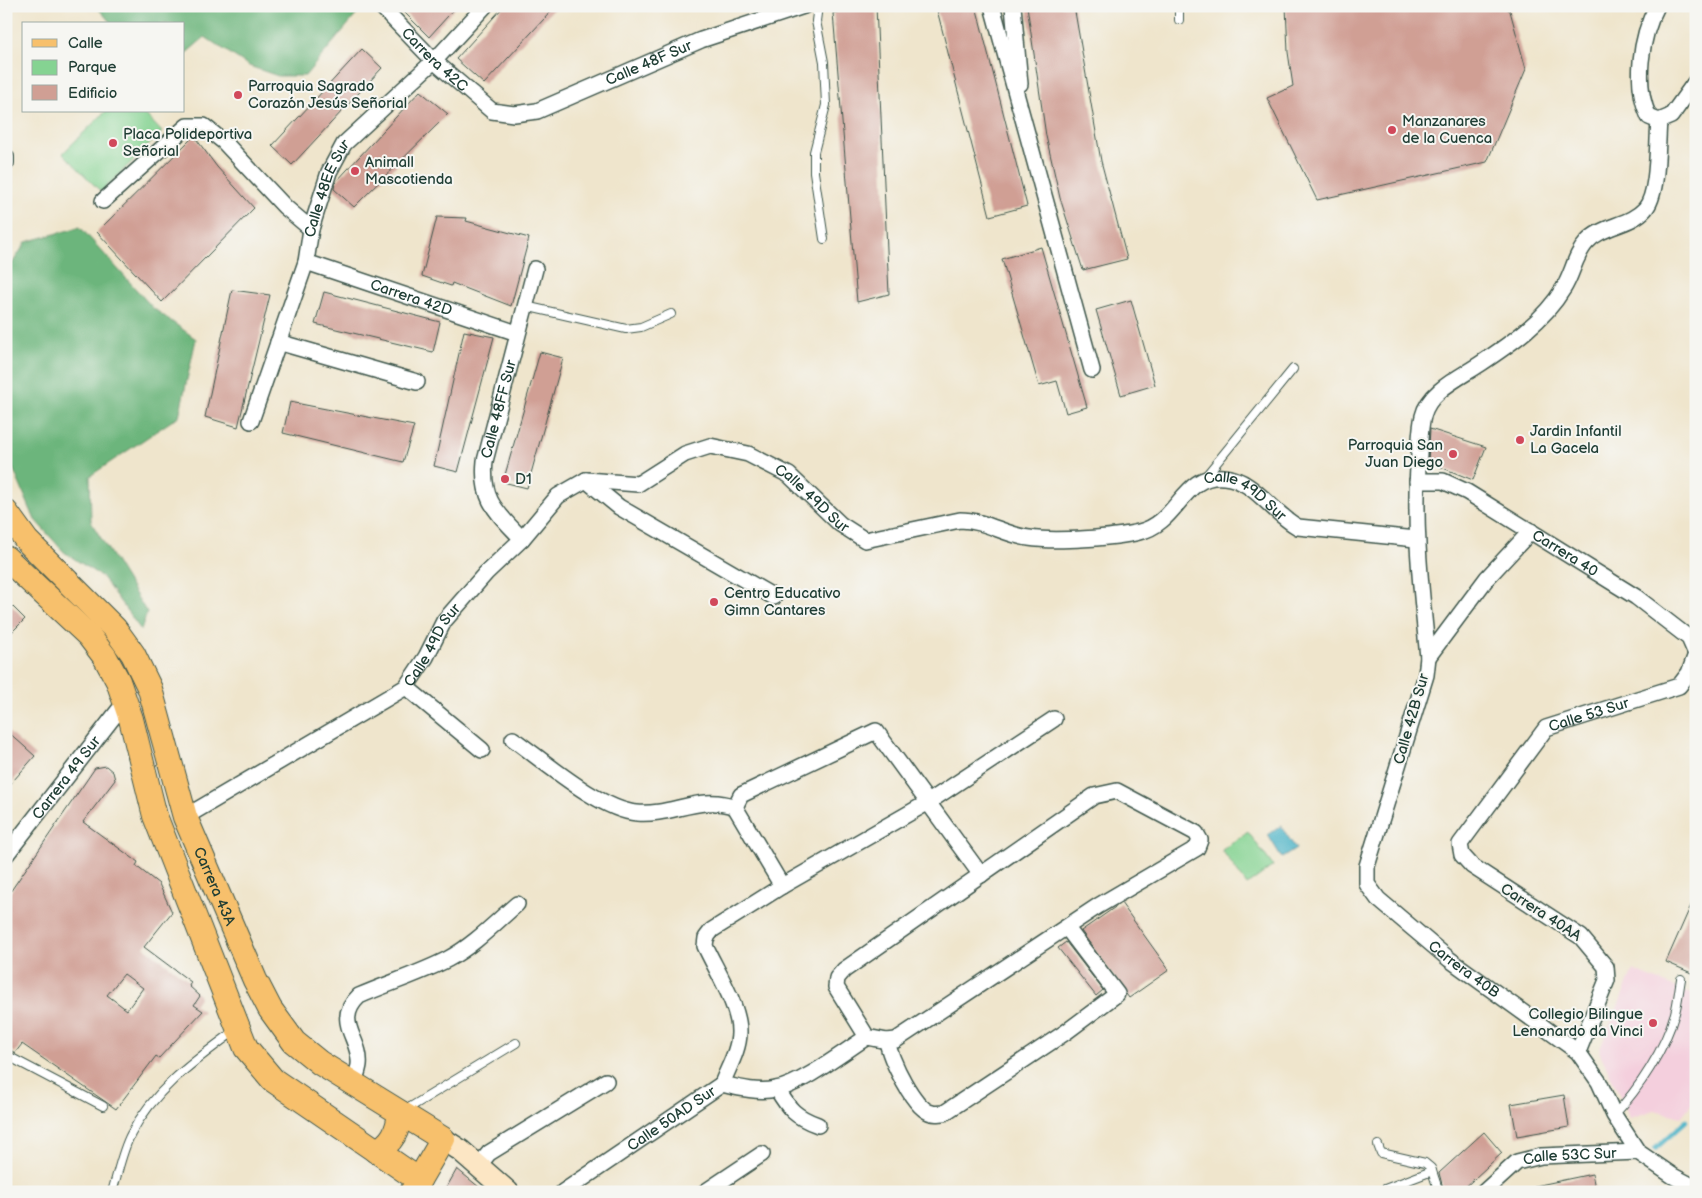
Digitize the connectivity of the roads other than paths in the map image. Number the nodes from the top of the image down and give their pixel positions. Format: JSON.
{"nodes":[{"id":1,"x":381,"y":6,"type":"edge"},
{"id":2,"x":485,"y":6,"type":"edge"},
{"id":3,"x":804,"y":6,"type":"edge"},
{"id":4,"x":818,"y":6,"type":"edge"},
{"id":5,"x":992,"y":6,"type":"edge"},
{"id":6,"x":1013,"y":6,"type":"edge"},
{"id":7,"x":1179,"y":6,"type":"edge"},
{"id":8,"x":1657,"y":6,"type":"edge"},
{"id":9,"x":1178,"y":20,"type":"dead end"},
{"id":10,"x":434,"y":61,"type":"junction"},
{"id":11,"x":1696,"y":81,"type":"edge"},
{"id":12,"x":492,"y":111,"type":"joint"},
{"id":13,"x":1023,"y":120,"type":"junction"},
{"id":14,"x":1659,"y":121,"type":"junction"},
{"id":15,"x":6,"y":157,"type":"edge"},
{"id":16,"x":6,"y":163,"type":"edge"},
{"id":17,"x":103,"y":201,"type":"dead end"},
{"id":18,"x":311,"y":229,"type":"junction"},
{"id":19,"x":824,"y":239,"type":"dead end"},
{"id":20,"x":306,"y":262,"type":"junction"},
{"id":21,"x":535,"y":269,"type":"dead end"},
{"id":22,"x":525,"y":306,"type":"junction"},
{"id":23,"x":671,"y":314,"type":"dead end"},
{"id":24,"x":517,"y":333,"type":"junction"},
{"id":25,"x":278,"y":342,"type":"junction"},
{"id":26,"x":1293,"y":369,"type":"dead end"},
{"id":27,"x":1092,"y":370,"type":"dead end"},
{"id":28,"x":417,"y":382,"type":"dead end"},
{"id":29,"x":251,"y":421,"type":"dead end"},
{"id":30,"x":1204,"y":478,"type":"junction"},
{"id":31,"x":586,"y":480,"type":"junction"},
{"id":32,"x":1416,"y":481,"type":"junction"},
{"id":33,"x":6,"y":512,"type":"edge"},
{"id":34,"x":1531,"y":532,"type":"junction"},
{"id":35,"x":522,"y":539,"type":"junction"},
{"id":36,"x":1416,"y":539,"type":"junction"},
{"id":37,"x":6,"y":558,"type":"edge"},
{"id":38,"x":774,"y":597,"type":"dead end"},
{"id":39,"x":1696,"y":654,"type":"edge"},
{"id":40,"x":1428,"y":657,"type":"junction"},
{"id":41,"x":1689,"y":673,"type":"joint"},
{"id":42,"x":406,"y":687,"type":"junction"},
{"id":43,"x":125,"y":702,"type":"junction"},
{"id":44,"x":1054,"y":719,"type":"dead end"},
{"id":45,"x":513,"y":739,"type":"dead end"},
{"id":46,"x":482,"y":750,"type":"dead end"},
{"id":47,"x":927,"y":803,"type":"junction"},
{"id":48,"x":735,"y":807,"type":"junction"},
{"id":49,"x":184,"y":817,"type":"junction"},
{"id":50,"x":6,"y":855,"type":"edge"},
{"id":51,"x":1462,"y":855,"type":"joint"},
{"id":52,"x":1367,"y":866,"type":"joint"},
{"id":53,"x":982,"y":875,"type":"junction"},
{"id":54,"x":782,"y":886,"type":"junction"},
{"id":55,"x":517,"y":904,"type":"dead end"},
{"id":56,"x":1067,"y":928,"type":"junction"},
{"id":57,"x":1681,"y":979,"type":"dead end"},
{"id":58,"x":238,"y":1028,"type":"junction"},
{"id":59,"x":867,"y":1037,"type":"junction"},
{"id":60,"x":887,"y":1042,"type":"junction"},
{"id":61,"x":516,"y":1043,"type":"dead end"},
{"id":62,"x":1578,"y":1052,"type":"junction"},
{"id":63,"x":6,"y":1055,"type":"edge"},
{"id":64,"x":606,"y":1081,"type":"dead end"},
{"id":65,"x":354,"y":1084,"type":"junction"},
{"id":66,"x":722,"y":1084,"type":"junction"},
{"id":67,"x":777,"y":1090,"type":"junction"},
{"id":68,"x":102,"y":1106,"type":"dead end"},
{"id":69,"x":400,"y":1112,"type":"junction"},
{"id":70,"x":1614,"y":1115,"type":"junction"},
{"id":71,"x":818,"y":1125,"type":"dead end"},
{"id":72,"x":443,"y":1139,"type":"junction"},
{"id":73,"x":1378,"y":1145,"type":"dead end"},
{"id":74,"x":376,"y":1151,"type":"junction"},
{"id":75,"x":1638,"y":1152,"type":"junction"},
{"id":76,"x":762,"y":1154,"type":"dead end"},
{"id":77,"x":479,"y":1165,"type":"junction"},
{"id":78,"x":1432,"y":1171,"type":"junction"},
{"id":79,"x":416,"y":1186,"type":"edge"},
{"id":80,"x":1696,"y":1188,"type":"edge"},
{"id":81,"x":1385,"y":1189,"type":"dead end"},
{"id":82,"x":112,"y":1192,"type":"edge"},
{"id":83,"x":508,"y":1192,"type":"edge"},
{"id":84,"x":563,"y":1192,"type":"edge"},
{"id":85,"x":705,"y":1192,"type":"edge"},
{"id":86,"x":1439,"y":1192,"type":"edge"},
{"id":87,"x":1484,"y":1192,"type":"edge"}],
"edges":[{"from":1,"to":10,"type":"street","name":"Carrera 42C"},
{"from":2,"to":10,"type":"street","name":"Calle 48EE Sur"},
{"from":3,"to":12,"type":"street","name":"Calle 48F Sur"},
{"from":4,"to":19,"type":"lane"},
{"from":5,"to":13,"type":"street"},
{"from":6,"to":13,"type":"street"},
{"from":7,"to":9,"type":"lane"},
{"from":8,"to":14,"type":"street"},
{"from":10,"to":12,"type":"street","name":"Carrera 42C"},
{"from":10,"to":18,"type":"street","name":"Calle 48EE Sur"},
{"from":11,"to":14,"type":"street"},
{"from":13,"to":27,"type":"street"},
{"from":14,"to":32,"type":"street"},
{"from":15,"to":16,"type":"street"},
{"from":17,"to":18,"type":"street"},
{"from":18,"to":20,"type":"street","name":"Calle 48EE Sur"},
{"from":20,"to":24,"type":"street","name":"Carrera 42D"},
{"from":20,"to":25,"type":"street","name":"Calle 48EE Sur"},
{"from":21,"to":22,"type":"street","name":"Calle 48FF Sur"},
{"from":22,"to":23,"type":"lane"},
{"from":22,"to":24,"type":"street","name":"Calle 48FF Sur"},
{"from":24,"to":35,"type":"street","name":"Calle 48FF Sur"},
{"from":25,"to":28,"type":"street"},
{"from":25,"to":29,"type":"street","name":"Calle 48EE Sur"},
{"from":26,"to":30,"type":"lane"},
{"from":30,"to":31,"type":"street","name":"Calle 49D Sur"},
{"from":30,"to":36,"type":"street","name":"Calle 49D Sur"},
{"from":31,"to":35,"type":"street","name":"Calle 49D Sur"},
{"from":31,"to":38,"type":"street"},
{"from":32,"to":34,"type":"street","name":"Carrera 40"},
{"from":32,"to":36,"type":"street"},
{"from":33,"to":49,"type":"main road","name":"Carrera 43A"},
{"from":34,"to":39,"type":"street","name":"Carrera 40"},
{"from":34,"to":40,"type":"street"},
{"from":35,"to":42,"type":"street","name":"Calle 49D Sur"},
{"from":36,"to":40,"type":"street","name":"Calle 42B Sur"},
{"from":37,"to":43,"type":"main road","name":"Carrera 43A"},
{"from":39,"to":41,"type":"street","name":"Carrera 40"},
{"from":40,"to":52,"type":"street","name":"Calle 42B Sur"},
{"from":41,"to":51,"type":"street","name":"Calle 53 Sur"},
{"from":42,"to":46,"type":"street"},
{"from":42,"to":49,"type":"street","name":"Calle 49D Sur"},
{"from":43,"to":50,"type":"street","name":"Carrera 49 Sur"},
{"from":43,"to":58,"type":"main road","name":"Carrera 43A"},
{"from":44,"to":47,"type":"street"},
{"from":45,"to":48,"type":"street"},
{"from":47,"to":48,"type":"street"},
{"from":47,"to":53,"type":"street"},
{"from":47,"to":54,"type":"street"},
{"from":48,"to":54,"type":"street"},
{"from":49,"to":65,"type":"main road","name":"Carrera 43A"},
{"from":51,"to":62,"type":"street","name":"Carrera 40AA"},
{"from":52,"to":62,"type":"street","name":"Carrera 40B"},
{"from":53,"to":56,"type":"street"},
{"from":53,"to":59,"type":"street"},
{"from":54,"to":66,"type":"street"},
{"from":55,"to":65,"type":"street"},
{"from":56,"to":60,"type":"street"},
{"from":56,"to":60,"type":"street"},
{"from":57,"to":70,"type":"lane"},
{"from":58,"to":74,"type":"main road","name":"Carrera 43A"},
{"from":58,"to":82,"type":"lane"},
{"from":59,"to":60,"type":"street"},
{"from":59,"to":67,"type":"street","name":"Calle 50AD Sur"},
{"from":61,"to":69,"type":"lane"},
{"from":62,"to":70,"type":"street","name":"Carrera 40B"},
{"from":63,"to":68,"type":"lane"},
{"from":64,"to":77,"type":"street"},
{"from":65,"to":69,"type":"main road","name":"Carrera 43A"},
{"from":66,"to":67,"type":"street","name":"Calle 50AD Sur"},
{"from":66,"to":84,"type":"street","name":"Calle 50AD Sur"},
{"from":67,"to":71,"type":"street"},
{"from":69,"to":72,"type":"main road","name":"Carrera 43A"},
{"from":69,"to":74,"type":"main road"},
{"from":70,"to":75,"type":"street","name":"Carrera 40B"},
{"from":72,"to":77,"type":"main road","name":"Carrera 43A"},
{"from":72,"to":79,"type":"main road"},
{"from":73,"to":78,"type":"lane"},
{"from":74,"to":79,"type":"main road","name":"Carrera 43A"},
{"from":75,"to":80,"type":"street","name":"Carrera 40B"},
{"from":75,"to":87,"type":"street","name":"Calle 53C Sur"},
{"from":76,"to":85,"type":"street"},
{"from":77,"to":83,"type":"main road","name":"Carrera 43A"},
{"from":78,"to":81,"type":"lane"},
{"from":78,"to":86,"type":"lane"}]}
